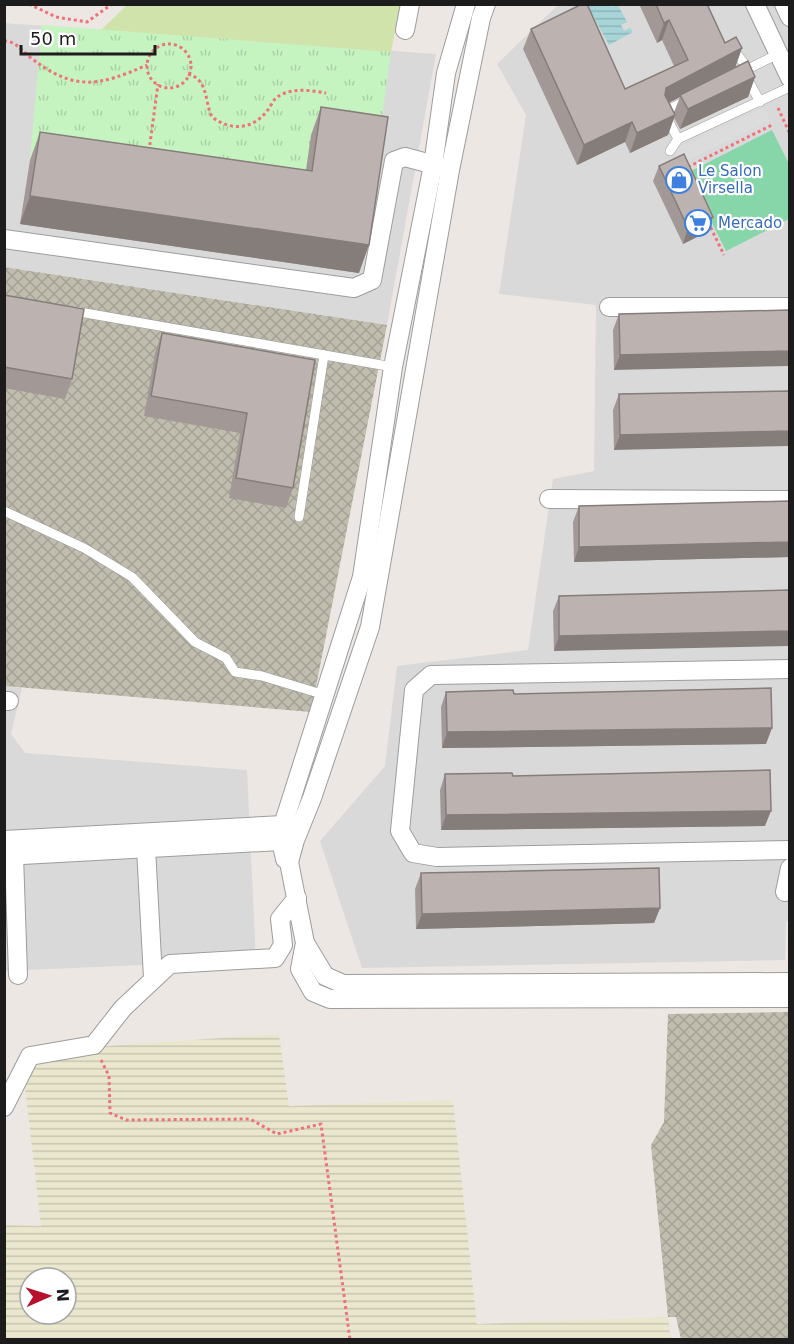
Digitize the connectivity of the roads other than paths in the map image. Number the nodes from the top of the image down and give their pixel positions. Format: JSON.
{"nodes":[{"id":1,"x":411,"y":4,"type":"edge"},
{"id":2,"x":466,"y":4,"type":"edge"},
{"id":3,"x":486,"y":4,"type":"edge"},
{"id":4,"x":755,"y":4,"type":"edge"},
{"id":5,"x":783,"y":4,"type":"edge"},
{"id":6,"x":789,"y":16,"type":"edge"},
{"id":7,"x":405,"y":30,"type":"dead end"},
{"id":8,"x":727,"y":48,"type":"edge"},
{"id":9,"x":778,"y":54,"type":"junction"},
{"id":10,"x":746,"y":70,"type":"junction"},
{"id":11,"x":789,"y":78,"type":"edge"},
{"id":12,"x":728,"y":80,"type":"edge"},
{"id":13,"x":789,"y":87,"type":"edge"},
{"id":14,"x":696,"y":96,"type":"edge"},
{"id":15,"x":760,"y":102,"type":"junction"},
{"id":16,"x":678,"y":139,"type":"junction"},
{"id":17,"x":670,"y":151,"type":"road end"},
{"id":18,"x":441,"y":167,"type":"junction"},
{"id":19,"x":4,"y":239,"type":"edge"},
{"id":20,"x":609,"y":307,"type":"dead end"},
{"id":21,"x":789,"y":307,"type":"edge"},
{"id":22,"x":62,"y":309,"type":"edge"},
{"id":23,"x":324,"y":355,"type":"junction"},
{"id":24,"x":393,"y":367,"type":"junction"},
{"id":25,"x":549,"y":499,"type":"dead end"},
{"id":26,"x":789,"y":500,"type":"edge"},
{"id":27,"x":4,"y":511,"type":"edge"},
{"id":28,"x":298,"y":516,"type":"dead end"},
{"id":29,"x":789,"y":669,"type":"edge"},
{"id":30,"x":325,"y":695,"type":"junction"},
{"id":31,"x":282,"y":833,"type":"junction"},
{"id":32,"x":146,"y":848,"type":"junction"},
{"id":33,"x":8,"y":850,"type":"edge"},
{"id":34,"x":789,"y":850,"type":"edge"},
{"id":35,"x":290,"y":862,"type":"junction"},
{"id":36,"x":789,"y":868,"type":"edge"},
{"id":37,"x":785,"y":892,"type":"dead end"},
{"id":38,"x":297,"y":898,"type":"junction"},
{"id":39,"x":305,"y":943,"type":"junction"},
{"id":40,"x":18,"y":975,"type":"dead end"},
{"id":41,"x":153,"y":978,"type":"junction"},
{"id":42,"x":789,"y":982,"type":"edge"},
{"id":43,"x":789,"y":998,"type":"edge"},
{"id":44,"x":4,"y":1107,"type":"edge"}],
"edges":[{"from":1,"to":7,"type":"street"},
{"from":2,"to":18,"type":"street"},
{"from":3,"to":18,"type":"street"},
{"from":4,"to":9,"type":"street"},
{"from":5,"to":6,"type":"street"},
{"from":8,"to":10,"type":"lane"},
{"from":9,"to":10,"type":"lane"},
{"from":9,"to":11,"type":"street"},
{"from":10,"to":12,"type":"lane"},
{"from":10,"to":15,"type":"lane"},
{"from":13,"to":15,"type":"lane"},
{"from":14,"to":16,"type":"lane"},
{"from":15,"to":16,"type":"lane"},
{"from":16,"to":17,"type":"lane"},
{"from":18,"to":19,"type":"street"},
{"from":18,"to":24,"type":"street"},
{"from":18,"to":35,"type":"street"},
{"from":20,"to":21,"type":"street"},
{"from":22,"to":23,"type":"lane"},
{"from":23,"to":24,"type":"lane"},
{"from":23,"to":28,"type":"lane"},
{"from":24,"to":30,"type":"street"},
{"from":25,"to":26,"type":"street"},
{"from":27,"to":30,"type":"lane"},
{"from":29,"to":34,"type":"street"},
{"from":30,"to":31,"type":"street"},
{"from":31,"to":32,"type":"street"},
{"from":31,"to":33,"type":"street"},
{"from":31,"to":35,"type":"street"},
{"from":32,"to":33,"type":"street"},
{"from":32,"to":41,"type":"street"},
{"from":33,"to":40,"type":"street"},
{"from":35,"to":38,"type":"street"},
{"from":36,"to":37,"type":"street"},
{"from":38,"to":39,"type":"street"},
{"from":38,"to":41,"type":"street"},
{"from":39,"to":42,"type":"street"},
{"from":39,"to":43,"type":"street"},
{"from":41,"to":44,"type":"street"}]}
